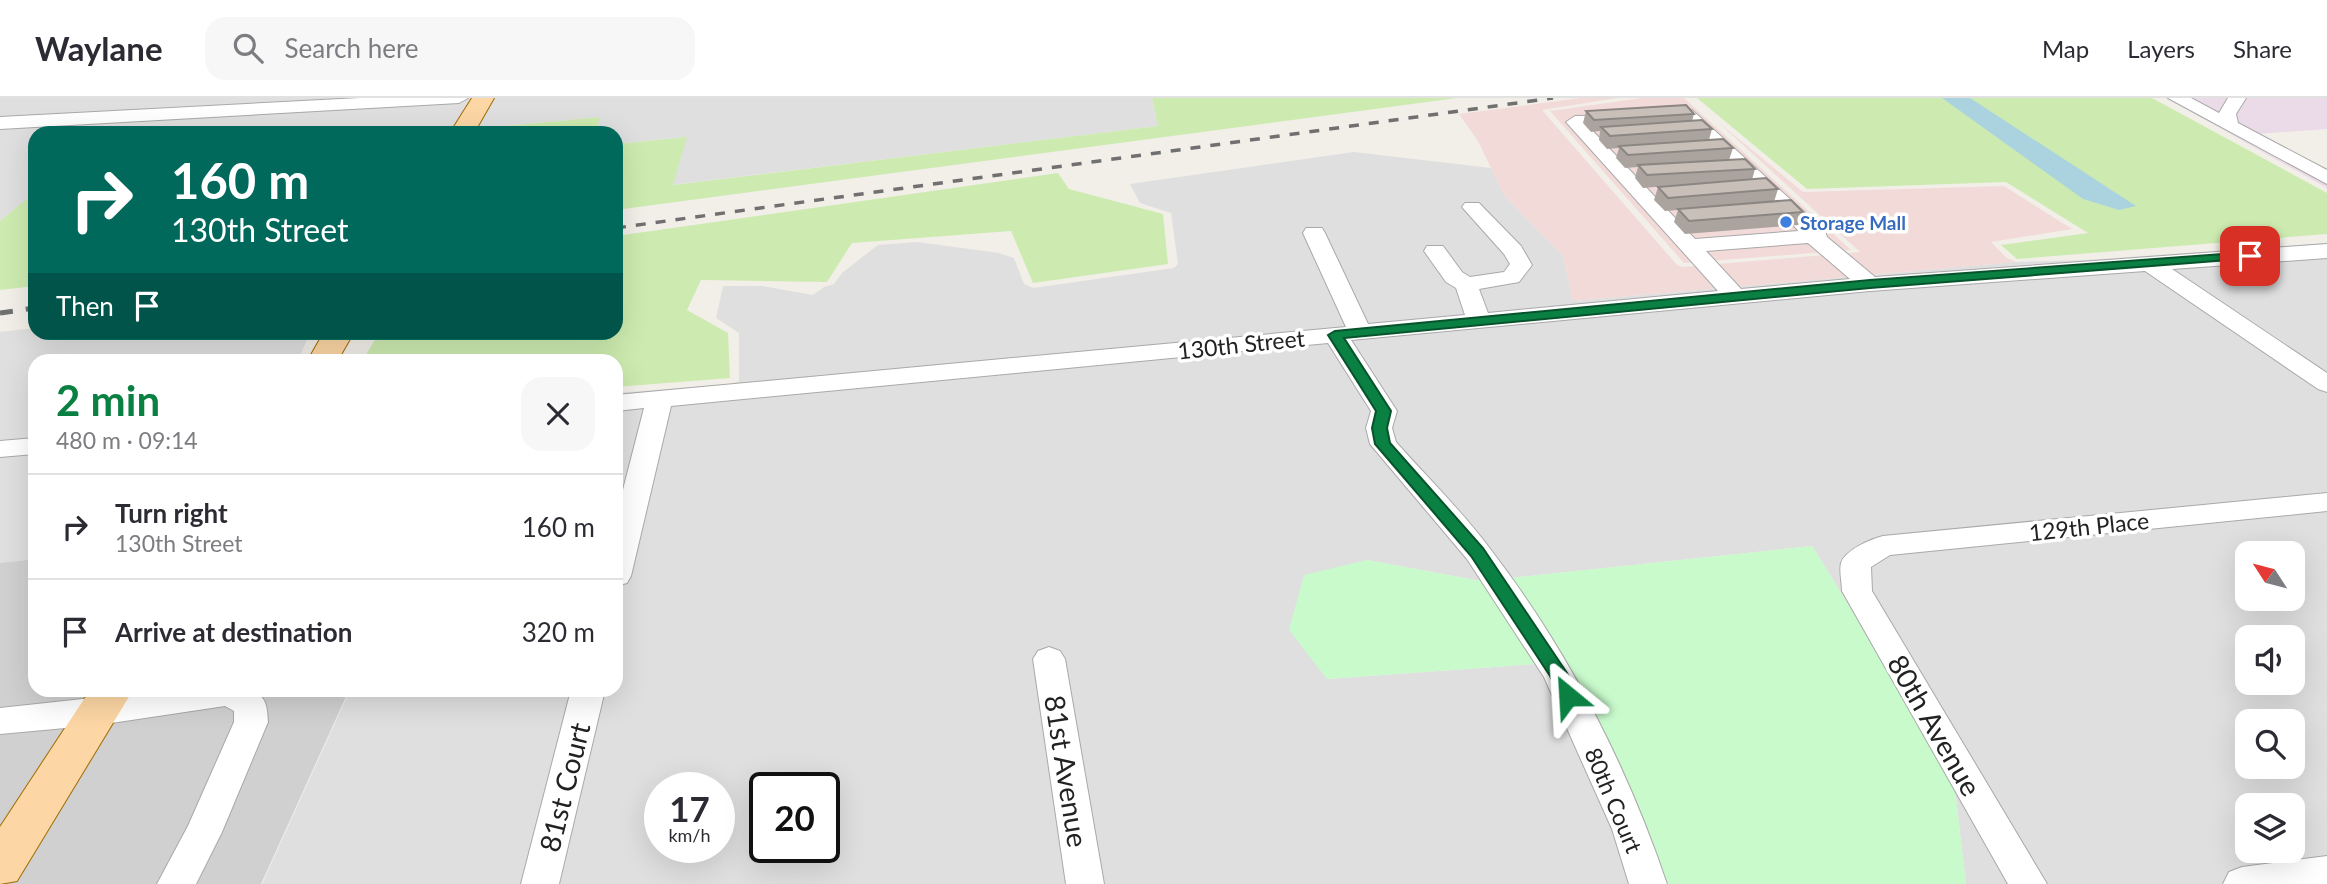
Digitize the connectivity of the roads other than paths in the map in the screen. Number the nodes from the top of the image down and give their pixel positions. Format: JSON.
{"nodes":[{"id":1,"x":162,"y":98,"type":"edge"},
{"id":2,"x":459,"y":98,"type":"edge"},
{"id":3,"x":483,"y":98,"type":"edge"},
{"id":4,"x":2177,"y":98,"type":"edge"},
{"id":5,"x":2236,"y":98,"type":"edge"},
{"id":6,"x":144,"y":115,"type":"junction"},
{"id":7,"x":0,"y":123,"type":"edge"},
{"id":8,"x":2229,"y":125,"type":"junction"},
{"id":9,"x":466,"y":126,"type":"edge"},
{"id":10,"x":2327,"y":178,"type":"edge"},
{"id":11,"x":1472,"y":207,"type":"dead end"},
{"id":12,"x":1314,"y":233,"type":"dead end"},
{"id":13,"x":1814,"y":237,"type":"junction"},
{"id":14,"x":1688,"y":246,"type":"junction"},
{"id":15,"x":1435,"y":251,"type":"dead end"},
{"id":16,"x":2327,"y":251,"type":"edge"},
{"id":17,"x":2147,"y":262,"type":"junction"},
{"id":18,"x":1870,"y":284,"type":"junction"},
{"id":19,"x":1466,"y":285,"type":"junction"},
{"id":20,"x":1736,"y":297,"type":"junction"},
{"id":21,"x":1479,"y":321,"type":"junction"},
{"id":22,"x":1348,"y":333,"type":"junction"},
{"id":23,"x":2327,"y":384,"type":"edge"},
{"id":24,"x":659,"y":400,"type":"junction"},
{"id":25,"x":623,"y":403,"type":"edge"},
{"id":26,"x":28,"y":447,"type":"edge"},
{"id":27,"x":0,"y":449,"type":"edge"},
{"id":28,"x":2327,"y":502,"type":"edge"},
{"id":29,"x":623,"y":547,"type":"edge"},
{"id":30,"x":1856,"y":563,"type":"joint"},
{"id":31,"x":1049,"y":659,"type":"dead end"},
{"id":32,"x":167,"y":697,"type":"edge"},
{"id":33,"x":237,"y":697,"type":"edge"},
{"id":34,"x":586,"y":697,"type":"edge"},
{"id":35,"x":105,"y":701,"type":"edge"},
{"id":36,"x":0,"y":721,"type":"edge"},
{"id":37,"x":0,"y":867,"type":"edge"},
{"id":38,"x":2327,"y":872,"type":"edge"},
{"id":39,"x":176,"y":884,"type":"edge"},
{"id":40,"x":540,"y":884,"type":"edge"},
{"id":41,"x":1085,"y":884,"type":"edge"},
{"id":42,"x":1648,"y":884,"type":"edge"},
{"id":43,"x":2028,"y":884,"type":"edge"},
{"id":44,"x":2242,"y":884,"type":"edge"}],
"edges":[{"from":1,"to":6,"type":"street"},
{"from":2,"to":6,"type":"street"},
{"from":3,"to":9,"type":"main road"},
{"from":4,"to":8,"type":"street"},
{"from":5,"to":8,"type":"street"},
{"from":6,"to":7,"type":"street"},
{"from":8,"to":10,"type":"street"},
{"from":11,"to":19,"type":"street"},
{"from":12,"to":22,"type":"street","name":"80th Court"},
{"from":13,"to":14,"type":"street"},
{"from":13,"to":14,"type":"street"},
{"from":13,"to":18,"type":"street"},
{"from":14,"to":20,"type":"street"},
{"from":15,"to":19,"type":"street"},
{"from":16,"to":17,"type":"street","name":"130th Street"},
{"from":17,"to":18,"type":"street","name":"130th Street"},
{"from":17,"to":23,"type":"street"},
{"from":18,"to":20,"type":"street","name":"130th Street"},
{"from":19,"to":21,"type":"street"},
{"from":20,"to":21,"type":"street","name":"130th Street"},
{"from":21,"to":22,"type":"street","name":"130th Street"},
{"from":22,"to":24,"type":"street","name":"130th Street"},
{"from":22,"to":42,"type":"street","name":"80th Court"},
{"from":24,"to":25,"type":"street","name":"130th Street"},
{"from":24,"to":29,"type":"street"},
{"from":26,"to":27,"type":"street"},
{"from":28,"to":30,"type":"street","name":"129th Place"},
{"from":30,"to":43,"type":"street","name":"80th Avenue"},
{"from":31,"to":41,"type":"street","name":"81st Avenue"},
{"from":32,"to":35,"type":"street"},
{"from":33,"to":39,"type":"street"},
{"from":34,"to":40,"type":"street","name":"81st Court"},
{"from":35,"to":36,"type":"street"},
{"from":35,"to":37,"type":"main road"},
{"from":38,"to":44,"type":"street"}]}
